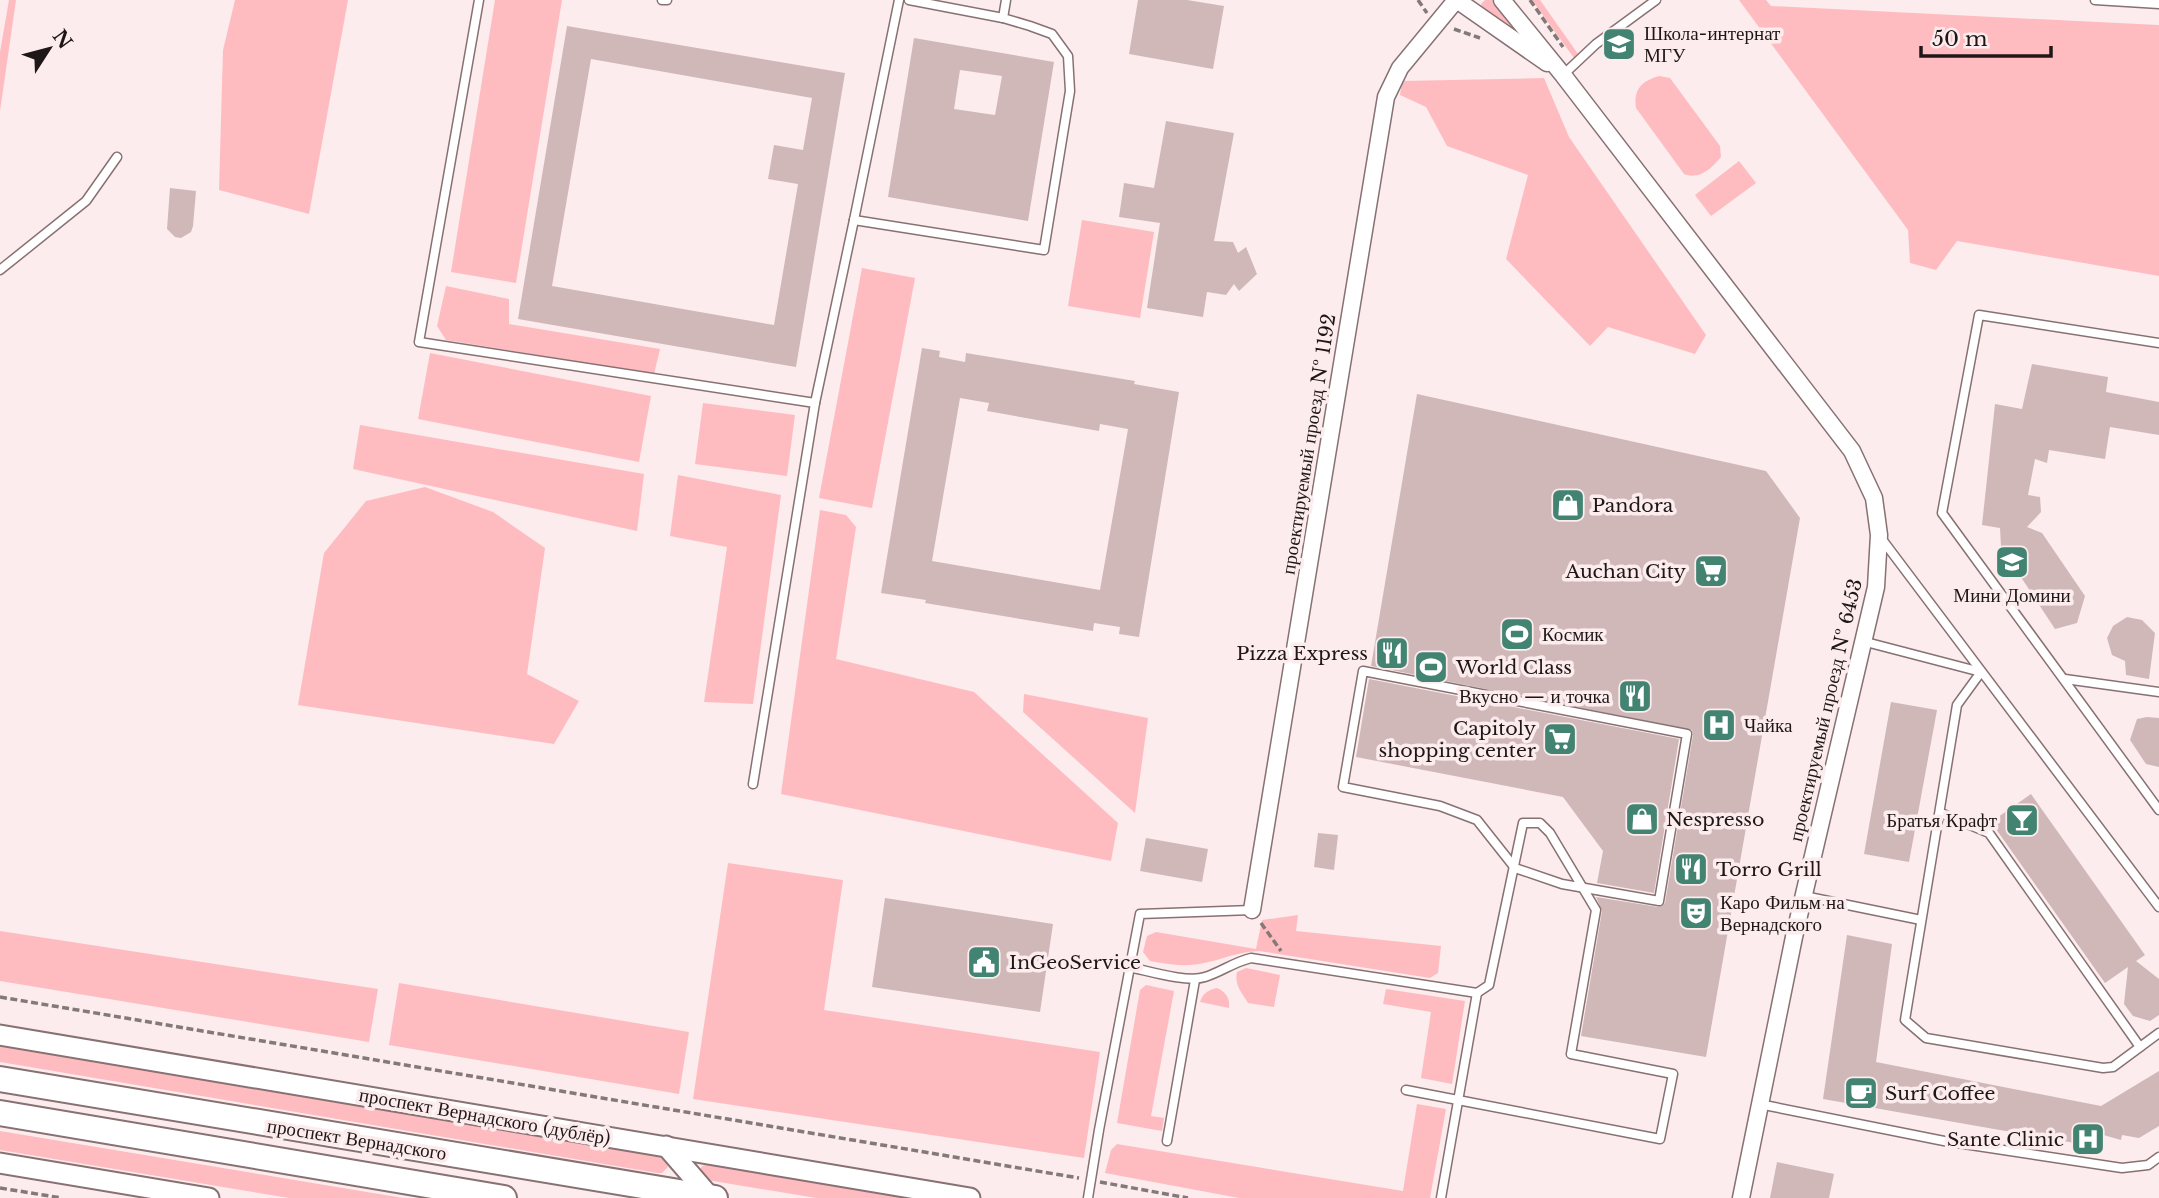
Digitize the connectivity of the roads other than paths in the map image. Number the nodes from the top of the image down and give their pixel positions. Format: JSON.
{"nodes":[{"id":1,"x":480,"y":0,"type":"edge"},
{"id":2,"x":899,"y":0,"type":"edge"},
{"id":3,"x":909,"y":0,"type":"edge"},
{"id":4,"x":1006,"y":0,"type":"edge"},
{"id":5,"x":1435,"y":0,"type":"edge"},
{"id":6,"x":1502,"y":0,"type":"edge"},
{"id":7,"x":1656,"y":0,"type":"edge"},
{"id":8,"x":2095,"y":0,"type":"edge"},
{"id":9,"x":1460,"y":3,"type":"edge"},
{"id":10,"x":2159,"y":4,"type":"edge"},
{"id":11,"x":1003,"y":18,"type":"junction"},
{"id":12,"x":1569,"y":69,"type":"junction"},
{"id":13,"x":117,"y":157,"type":"dead end"},
{"id":14,"x":854,"y":220,"type":"junction"},
{"id":15,"x":0,"y":270,"type":"edge"},
{"id":16,"x":2159,"y":343,"type":"edge"},
{"id":17,"x":815,"y":404,"type":"junction"},
{"id":18,"x":1879,"y":535,"type":"junction"},
{"id":19,"x":1863,"y":641,"type":"junction"},
{"id":20,"x":1981,"y":672,"type":"junction"},
{"id":21,"x":2065,"y":679,"type":"junction"},
{"id":22,"x":2159,"y":692,"type":"edge"},
{"id":23,"x":753,"y":784,"type":"dead end"},
{"id":24,"x":2159,"y":810,"type":"edge"},
{"id":25,"x":1941,"y":813,"type":"junction"},
{"id":26,"x":1515,"y":867,"type":"junction"},
{"id":27,"x":1804,"y":896,"type":"junction"},
{"id":28,"x":2159,"y":908,"type":"edge"},
{"id":29,"x":1252,"y":910,"type":"joint"},
{"id":30,"x":1921,"y":920,"type":"junction"},
{"id":31,"x":1129,"y":967,"type":"junction"},
{"id":32,"x":1195,"y":980,"type":"junction"},
{"id":33,"x":1477,"y":993,"type":"junction"},
{"id":34,"x":2159,"y":1033,"type":"edge"},
{"id":35,"x":0,"y":1035,"type":"edge"},
{"id":36,"x":2140,"y":1047,"type":"junction"},
{"id":37,"x":0,"y":1079,"type":"edge"},
{"id":38,"x":1406,"y":1090,"type":"dead end"},
{"id":39,"x":1457,"y":1100,"type":"junction"},
{"id":40,"x":1759,"y":1104,"type":"junction"},
{"id":41,"x":0,"y":1113,"type":"edge"},
{"id":42,"x":1167,"y":1141,"type":"dead end"},
{"id":43,"x":666,"y":1146,"type":"junction"},
{"id":44,"x":2159,"y":1157,"type":"edge"},
{"id":45,"x":0,"y":1163,"type":"edge"},
{"id":46,"x":209,"y":1198,"type":"edge"},
{"id":47,"x":504,"y":1198,"type":"edge"},
{"id":48,"x":713,"y":1198,"type":"edge"},
{"id":49,"x":970,"y":1198,"type":"edge"},
{"id":50,"x":1088,"y":1198,"type":"edge"},
{"id":51,"x":1441,"y":1198,"type":"edge"},
{"id":52,"x":1741,"y":1198,"type":"edge"}],
"edges":[{"from":1,"to":17,"type":"lane"},
{"from":2,"to":14,"type":"lane"},
{"from":3,"to":11,"type":"lane"},
{"from":4,"to":11,"type":"lane"},
{"from":5,"to":9,"type":"street","name":"проектируемый проезд № 6453"},
{"from":6,"to":12,"type":"street","name":"проектируемый проезд № 6453"},
{"from":7,"to":12,"type":"lane"},
{"from":8,"to":10,"type":"lane"},
{"from":9,"to":12,"type":"street","name":"проектируемый проезд № 6453"},
{"from":9,"to":29,"type":"street","name":"проектируемый проезд № 1192"},
{"from":11,"to":14,"type":"lane"},
{"from":12,"to":18,"type":"street","name":"проектируемый проезд № 6453"},
{"from":13,"to":15,"type":"lane"},
{"from":14,"to":17,"type":"lane"},
{"from":16,"to":21,"type":"lane"},
{"from":17,"to":23,"type":"lane"},
{"from":18,"to":19,"type":"street","name":"проектируемый проезд № 6453"},
{"from":18,"to":20,"type":"lane"},
{"from":19,"to":20,"type":"lane"},
{"from":19,"to":27,"type":"street","name":"проектируемый проезд № 6453"},
{"from":20,"to":25,"type":"lane"},
{"from":20,"to":28,"type":"lane"},
{"from":21,"to":22,"type":"lane"},
{"from":21,"to":24,"type":"lane"},
{"from":25,"to":30,"type":"lane"},
{"from":25,"to":36,"type":"lane"},
{"from":26,"to":26,"type":"lane"},
{"from":26,"to":33,"type":"lane"},
{"from":26,"to":39,"type":"lane"},
{"from":27,"to":30,"type":"lane"},
{"from":27,"to":40,"type":"street","name":"проектируемый проезд № 6453"},
{"from":29,"to":31,"type":"lane"},
{"from":30,"to":36,"type":"lane"},
{"from":31,"to":32,"type":"lane"},
{"from":31,"to":50,"type":"lane"},
{"from":32,"to":33,"type":"lane"},
{"from":32,"to":42,"type":"lane"},
{"from":33,"to":39,"type":"lane"},
{"from":34,"to":36,"type":"lane"},
{"from":35,"to":43,"type":"street","name":"проспект Вернадского (дублёр)"},
{"from":37,"to":48,"type":"main road","name":"проспект Вернадского"},
{"from":38,"to":39,"type":"lane"},
{"from":39,"to":51,"type":"lane"},
{"from":40,"to":44,"type":"lane"},
{"from":40,"to":52,"type":"street","name":"проектируемый проезд № 6453"},
{"from":41,"to":47,"type":"main road","name":"проспект Вернадского"},
{"from":43,"to":48,"type":"street"},
{"from":43,"to":49,"type":"street","name":"проспект Вернадского (дублёр)"},
{"from":45,"to":46,"type":"street"}]}
